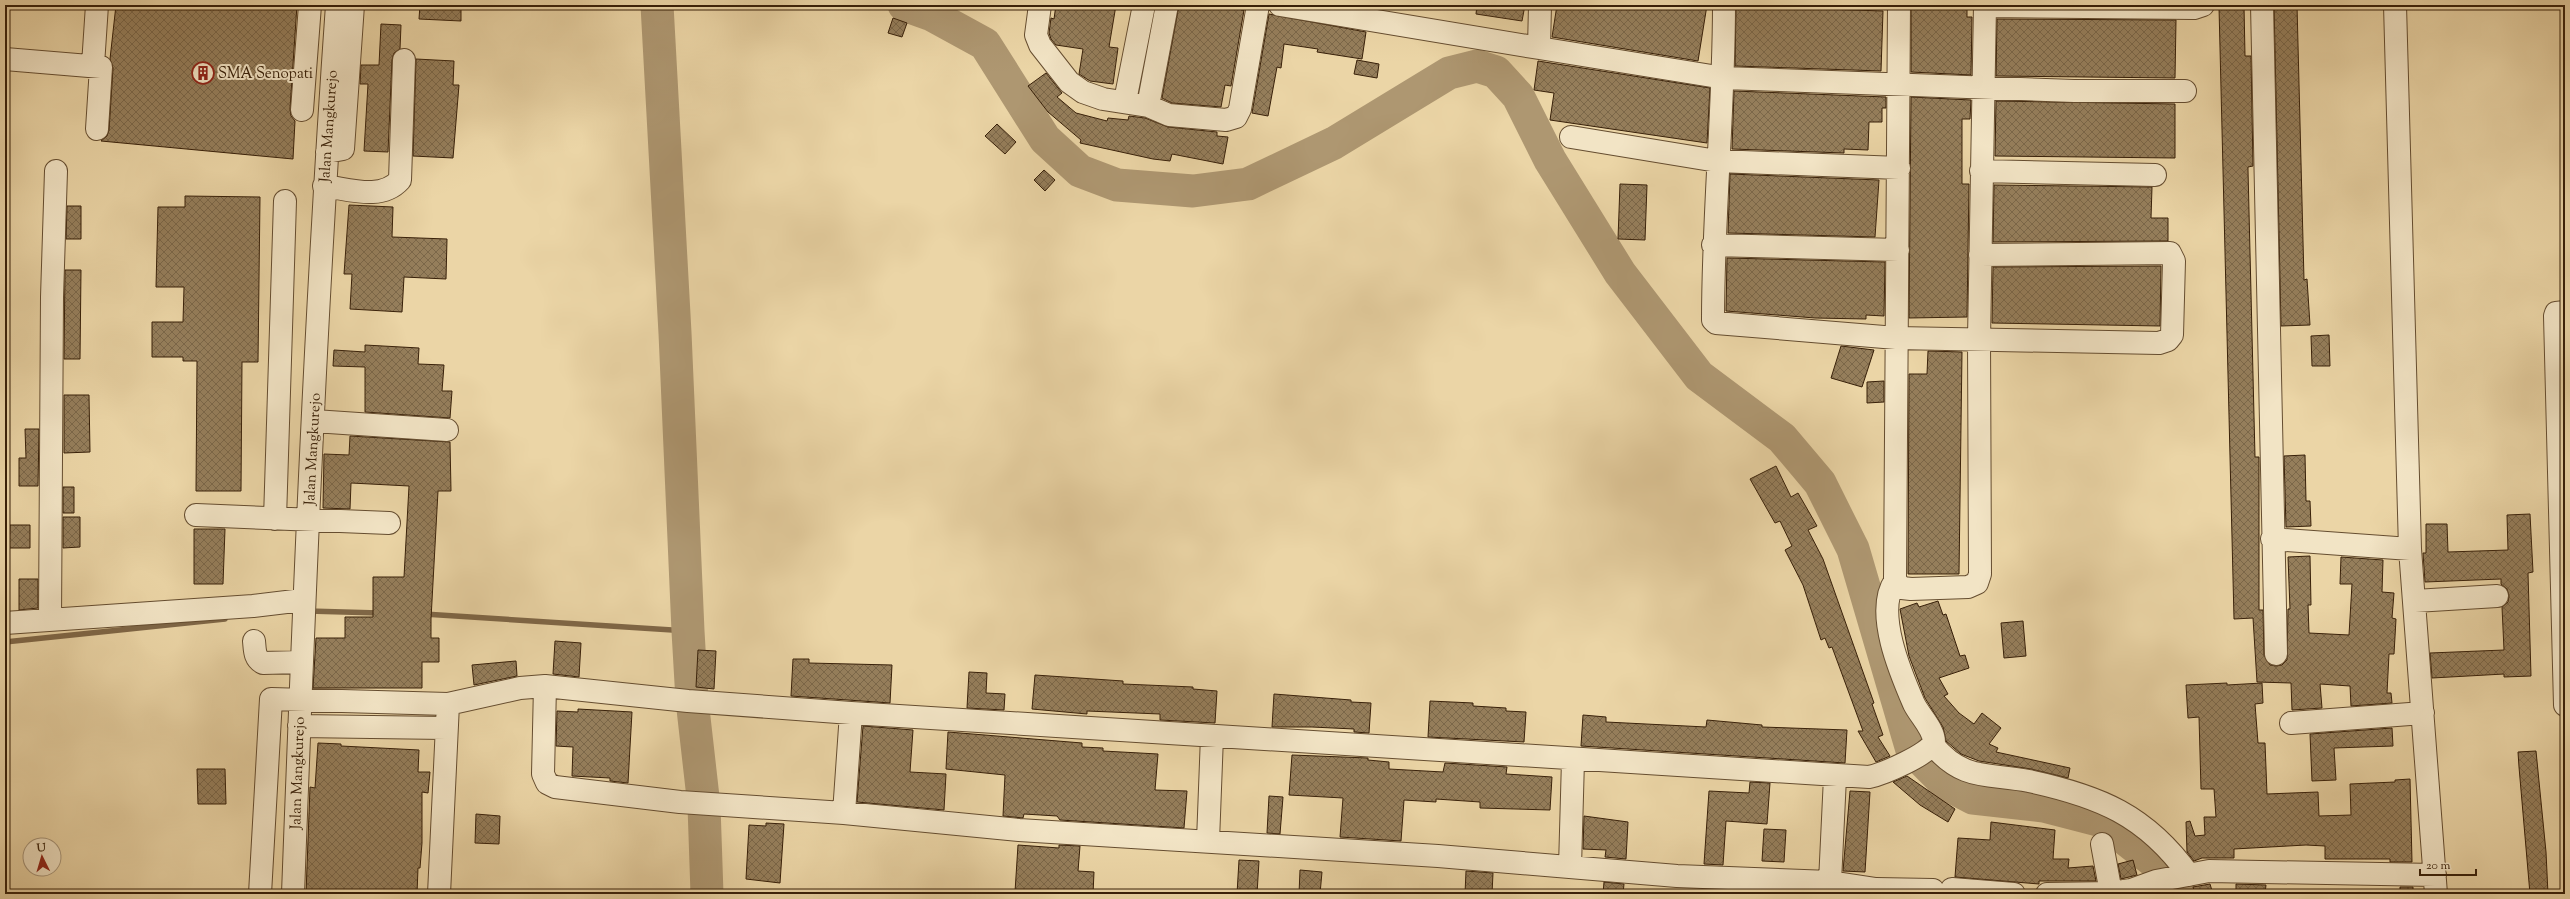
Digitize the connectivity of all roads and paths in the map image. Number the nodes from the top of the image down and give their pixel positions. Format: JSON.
{"nodes":[{"id":1,"x":97,"y":5,"type":"edge"},
{"id":2,"x":310,"y":5,"type":"edge"},
{"id":3,"x":337,"y":5,"type":"edge"},
{"id":4,"x":353,"y":5,"type":"edge"},
{"id":5,"x":1040,"y":5,"type":"edge"},
{"id":6,"x":1144,"y":5,"type":"edge"},
{"id":7,"x":1167,"y":5,"type":"edge"},
{"id":8,"x":1258,"y":5,"type":"edge"},
{"id":9,"x":1280,"y":5,"type":"edge"},
{"id":10,"x":1540,"y":5,"type":"edge"},
{"id":11,"x":1724,"y":5,"type":"edge"},
{"id":12,"x":1899,"y":5,"type":"edge"},
{"id":13,"x":2203,"y":5,"type":"edge"},
{"id":14,"x":2262,"y":5,"type":"edge"},
{"id":15,"x":2395,"y":5,"type":"edge"},
{"id":16,"x":1985,"y":6,"type":"edge"},
{"id":17,"x":1539,"y":48,"type":"junction"},
{"id":18,"x":342,"y":51,"type":"junction"},
{"id":19,"x":5,"y":59,"type":"edge"},
{"id":20,"x":404,"y":60,"type":"dead end"},
{"id":21,"x":93,"y":65,"type":"junction"},
{"id":22,"x":1724,"y":78,"type":"junction"},
{"id":23,"x":1900,"y":84,"type":"junction"},
{"id":24,"x":1982,"y":88,"type":"junction"},
{"id":25,"x":2185,"y":92,"type":"dead end"},
{"id":26,"x":1125,"y":101,"type":"junction"},
{"id":27,"x":1148,"y":106,"type":"junction"},
{"id":28,"x":302,"y":110,"type":"dead end"},
{"id":29,"x":98,"y":129,"type":"dead end"},
{"id":30,"x":1571,"y":137,"type":"dead end"},
{"id":31,"x":1717,"y":161,"type":"junction"},
{"id":32,"x":1899,"y":168,"type":"junction"},
{"id":33,"x":56,"y":171,"type":"dead end"},
{"id":34,"x":1981,"y":171,"type":"junction"},
{"id":35,"x":2155,"y":175,"type":"dead end"},
{"id":36,"x":324,"y":186,"type":"junction"},
{"id":37,"x":285,"y":201,"type":"dead end"},
{"id":38,"x":1713,"y":245,"type":"junction"},
{"id":39,"x":1898,"y":250,"type":"junction"},
{"id":40,"x":1980,"y":255,"type":"junction"},
{"id":41,"x":2565,"y":312,"type":"edge"},
{"id":42,"x":1896,"y":338,"type":"junction"},
{"id":43,"x":1980,"y":339,"type":"junction"},
{"id":44,"x":2562,"y":417,"type":"edge"},
{"id":45,"x":314,"y":421,"type":"junction"},
{"id":46,"x":447,"y":430,"type":"dead end"},
{"id":47,"x":196,"y":515,"type":"dead end"},
{"id":48,"x":275,"y":519,"type":"junction"},
{"id":49,"x":309,"y":520,"type":"junction"},
{"id":50,"x":389,"y":523,"type":"dead end"},
{"id":51,"x":2562,"y":523,"type":"edge"},
{"id":52,"x":2272,"y":538,"type":"junction"},
{"id":53,"x":2410,"y":549,"type":"junction"},
{"id":54,"x":1895,"y":581,"type":"junction"},
{"id":55,"x":2497,"y":596,"type":"dead end"},
{"id":56,"x":2415,"y":601,"type":"junction"},
{"id":57,"x":303,"y":604,"type":"junction"},
{"id":58,"x":50,"y":620,"type":"junction"},
{"id":59,"x":5,"y":623,"type":"edge"},
{"id":60,"x":2564,"y":625,"type":"edge"},
{"id":61,"x":254,"y":641,"type":"dead end"},
{"id":62,"x":2276,"y":654,"type":"dead end"},
{"id":63,"x":301,"y":662,"type":"junction"},
{"id":64,"x":545,"y":686,"type":"junction"},
{"id":65,"x":2565,"y":694,"type":"edge"},
{"id":66,"x":300,"y":700,"type":"junction"},
{"id":67,"x":448,"y":704,"type":"junction"},
{"id":68,"x":851,"y":713,"type":"junction"},
{"id":69,"x":2423,"y":713,"type":"junction"},
{"id":70,"x":2291,"y":723,"type":"dead end"},
{"id":71,"x":299,"y":726,"type":"junction"},
{"id":72,"x":446,"y":728,"type":"junction"},
{"id":73,"x":1212,"y":736,"type":"junction"},
{"id":74,"x":1932,"y":746,"type":"junction"},
{"id":75,"x":1573,"y":760,"type":"junction"},
{"id":76,"x":267,"y":769,"type":"junction"},
{"id":77,"x":297,"y":770,"type":"junction"},
{"id":78,"x":1835,"y":777,"type":"junction"},
{"id":79,"x":844,"y":813,"type":"junction"},
{"id":80,"x":263,"y":834,"type":"junction"},
{"id":81,"x":295,"y":834,"type":"junction"},
{"id":82,"x":1208,"y":841,"type":"junction"},
{"id":83,"x":2102,"y":844,"type":"dead end"},
{"id":84,"x":1570,"y":867,"type":"junction"},
{"id":85,"x":2171,"y":881,"type":"edge"},
{"id":86,"x":1830,"y":882,"type":"junction"},
{"id":87,"x":2435,"y":884,"type":"edge"},
{"id":88,"x":2111,"y":893,"type":"junction"},
{"id":89,"x":260,"y":894,"type":"edge"},
{"id":90,"x":293,"y":894,"type":"edge"},
{"id":91,"x":439,"y":894,"type":"edge"},
{"id":92,"x":2014,"y":894,"type":"edge"},
{"id":93,"x":2047,"y":894,"type":"edge"}],
"edges":[{"from":1,"to":21,"type":"street"},
{"from":2,"to":28,"type":"street"},
{"from":3,"to":18,"type":"street","name":"Jalan Mangkurejo"},
{"from":4,"to":18,"type":"street"},
{"from":5,"to":26,"type":"street"},
{"from":6,"to":26,"type":"street"},
{"from":7,"to":27,"type":"street"},
{"from":8,"to":27,"type":"street"},
{"from":9,"to":17,"type":"street"},
{"from":10,"to":17,"type":"street"},
{"from":11,"to":22,"type":"street"},
{"from":12,"to":23,"type":"street"},
{"from":13,"to":16,"type":"street"},
{"from":14,"to":52,"type":"street"},
{"from":15,"to":53,"type":"street"},
{"from":16,"to":24,"type":"street"},
{"from":17,"to":22,"type":"street"},
{"from":18,"to":36,"type":"street","name":"Jalan Mangkurejo"},
{"from":19,"to":21,"type":"street"},
{"from":20,"to":36,"type":"street"},
{"from":21,"to":29,"type":"street"},
{"from":22,"to":23,"type":"street"},
{"from":22,"to":31,"type":"street"},
{"from":23,"to":24,"type":"street"},
{"from":23,"to":32,"type":"street"},
{"from":24,"to":25,"type":"street"},
{"from":24,"to":34,"type":"street"},
{"from":26,"to":27,"type":"street"},
{"from":30,"to":31,"type":"street"},
{"from":31,"to":32,"type":"street"},
{"from":31,"to":38,"type":"street"},
{"from":32,"to":39,"type":"street"},
{"from":33,"to":58,"type":"street"},
{"from":34,"to":35,"type":"street"},
{"from":34,"to":40,"type":"street"},
{"from":36,"to":45,"type":"street","name":"Jalan Mangkurejo"},
{"from":37,"to":48,"type":"street"},
{"from":38,"to":39,"type":"street"},
{"from":38,"to":42,"type":"street"},
{"from":39,"to":42,"type":"street"},
{"from":40,"to":43,"type":"street"},
{"from":40,"to":43,"type":"street"},
{"from":41,"to":44,"type":"street"},
{"from":42,"to":43,"type":"street"},
{"from":42,"to":54,"type":"street"},
{"from":43,"to":54,"type":"street"},
{"from":44,"to":51,"type":"street"},
{"from":45,"to":46,"type":"street"},
{"from":45,"to":49,"type":"street","name":"Jalan Mangkurejo"},
{"from":47,"to":48,"type":"street"},
{"from":48,"to":49,"type":"street"},
{"from":49,"to":50,"type":"street"},
{"from":49,"to":57,"type":"street","name":"Jalan Mangkurejo"},
{"from":51,"to":60,"type":"street"},
{"from":52,"to":53,"type":"street"},
{"from":52,"to":62,"type":"street"},
{"from":53,"to":56,"type":"street"},
{"from":54,"to":74,"type":"street"},
{"from":55,"to":56,"type":"street"},
{"from":56,"to":69,"type":"street"},
{"from":57,"to":58,"type":"street"},
{"from":57,"to":63,"type":"street","name":"Jalan Mangkurejo"},
{"from":58,"to":59,"type":"street"},
{"from":60,"to":65,"type":"street"},
{"from":61,"to":63,"type":"street"},
{"from":63,"to":66,"type":"street","name":"Jalan Mangkurejo"},
{"from":64,"to":67,"type":"street"},
{"from":64,"to":68,"type":"street"},
{"from":64,"to":79,"type":"street"},
{"from":66,"to":67,"type":"street"},
{"from":66,"to":71,"type":"street","name":"Jalan Mangkurejo"},
{"from":66,"to":76,"type":"street"},
{"from":67,"to":72,"type":"street"},
{"from":68,"to":73,"type":"street"},
{"from":68,"to":79,"type":"street"},
{"from":69,"to":70,"type":"street"},
{"from":69,"to":87,"type":"street"},
{"from":71,"to":72,"type":"street"},
{"from":71,"to":77,"type":"street","name":"Jalan Mangkurejo"},
{"from":72,"to":91,"type":"street"},
{"from":73,"to":75,"type":"street"},
{"from":73,"to":82,"type":"street"},
{"from":74,"to":78,"type":"street"},
{"from":74,"to":85,"type":"street"},
{"from":75,"to":78,"type":"street"},
{"from":75,"to":84,"type":"street"},
{"from":76,"to":77,"type":"street"},
{"from":76,"to":80,"type":"street"},
{"from":77,"to":81,"type":"street","name":"Jalan Mangkurejo"},
{"from":78,"to":86,"type":"street"},
{"from":79,"to":82,"type":"street"},
{"from":80,"to":81,"type":"street"},
{"from":80,"to":89,"type":"street"},
{"from":81,"to":90,"type":"street","name":"Jalan Mangkurejo"},
{"from":82,"to":84,"type":"street"},
{"from":83,"to":88,"type":"street"},
{"from":84,"to":86,"type":"street"},
{"from":85,"to":87,"type":"street"},
{"from":85,"to":88,"type":"street"},
{"from":86,"to":92,"type":"street"},
{"from":88,"to":93,"type":"street"}]}
